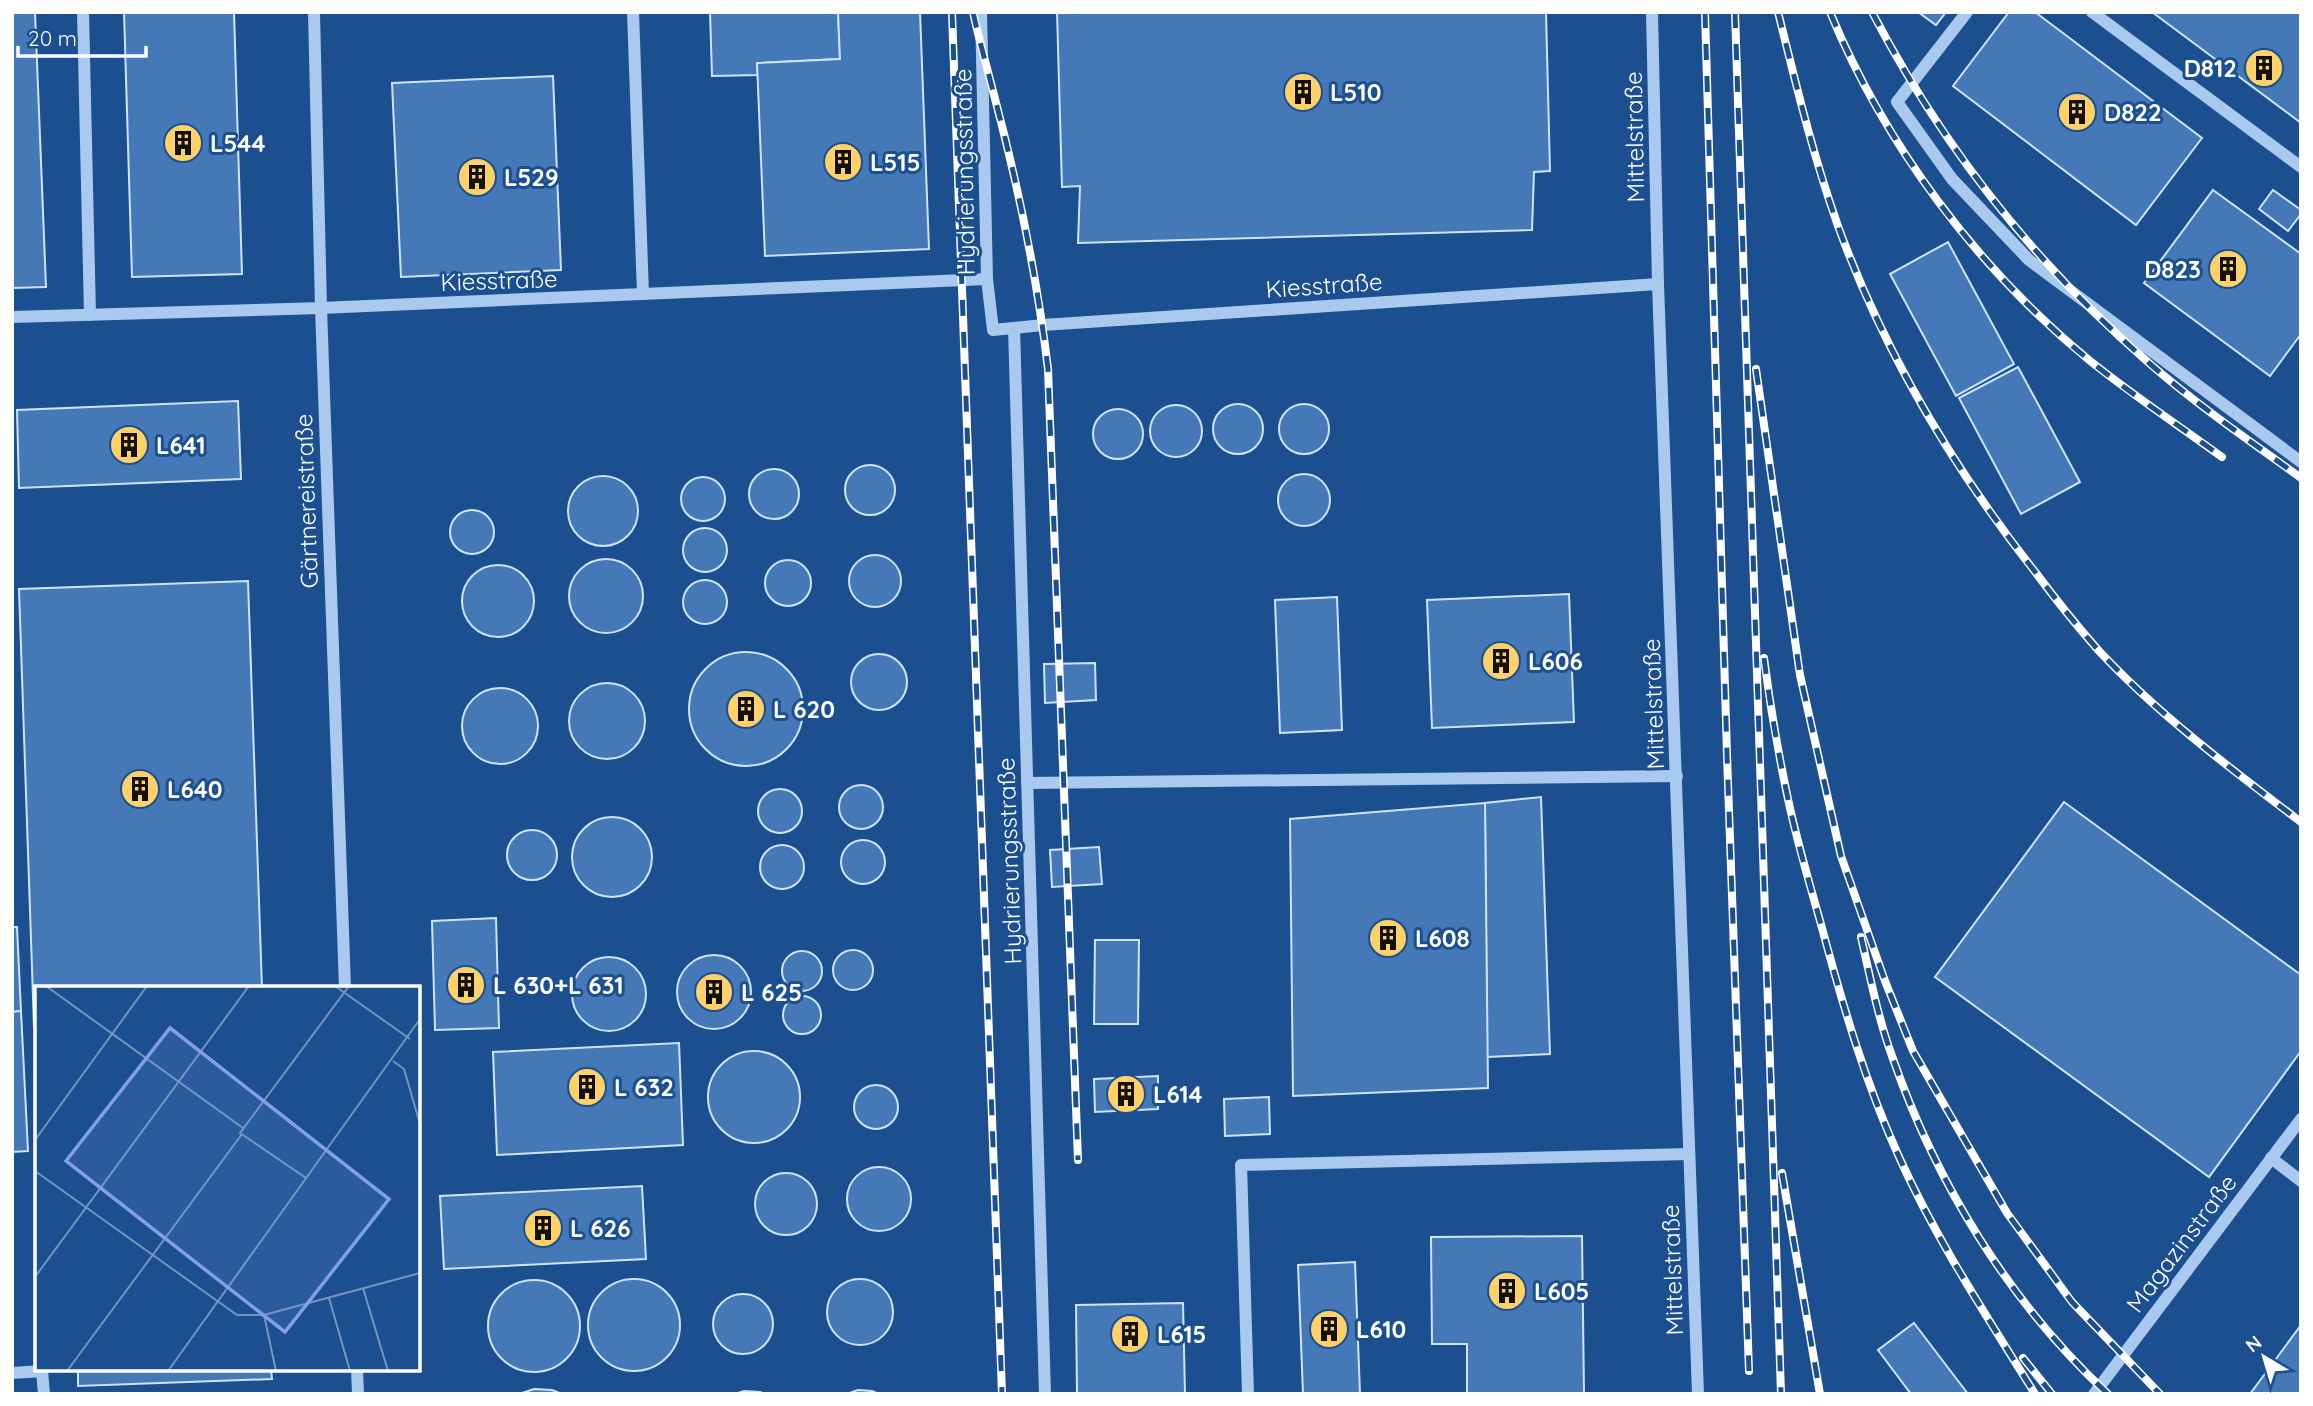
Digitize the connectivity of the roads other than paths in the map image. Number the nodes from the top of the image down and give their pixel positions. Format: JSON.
{"nodes":[{"id":1,"x":83,"y":12,"type":"edge"},
{"id":2,"x":314,"y":12,"type":"edge"},
{"id":3,"x":633,"y":12,"type":"edge"},
{"id":4,"x":981,"y":12,"type":"edge"},
{"id":5,"x":1652,"y":12,"type":"edge"},
{"id":6,"x":1967,"y":12,"type":"edge"},
{"id":7,"x":2092,"y":12,"type":"edge"},
{"id":8,"x":2301,"y":167,"type":"edge"},
{"id":9,"x":987,"y":279,"type":"junction"},
{"id":10,"x":1658,"y":284,"type":"junction"},
{"id":11,"x":643,"y":294,"type":"junction"},
{"id":12,"x":320,"y":309,"type":"junction"},
{"id":13,"x":90,"y":315,"type":"junction"},
{"id":14,"x":12,"y":317,"type":"edge"},
{"id":15,"x":1014,"y":328,"type":"junction"},
{"id":16,"x":993,"y":330,"type":"joint"},
{"id":17,"x":2301,"y":462,"type":"edge"},
{"id":18,"x":1677,"y":776,"type":"junction"},
{"id":19,"x":1027,"y":783,"type":"junction"},
{"id":20,"x":345,"y":986,"type":"edge"},
{"id":21,"x":2301,"y":1118,"type":"edge"},
{"id":22,"x":1689,"y":1154,"type":"junction"},
{"id":23,"x":2271,"y":1158,"type":"junction"},
{"id":24,"x":2301,"y":1181,"type":"edge"},
{"id":25,"x":357,"y":1371,"type":"edge"},
{"id":26,"x":12,"y":1373,"type":"edge"},
{"id":27,"x":44,"y":1394,"type":"edge"},
{"id":28,"x":358,"y":1394,"type":"edge"},
{"id":29,"x":1045,"y":1394,"type":"edge"},
{"id":30,"x":1248,"y":1394,"type":"edge"},
{"id":31,"x":1698,"y":1394,"type":"edge"},
{"id":32,"x":2094,"y":1394,"type":"edge"}],
"edges":[{"from":1,"to":13,"type":"street"},
{"from":2,"to":12,"type":"street","name":"Gärtnereistraße"},
{"from":3,"to":11,"type":"street"},
{"from":4,"to":9,"type":"street","name":"Hydrierungsstraße"},
{"from":5,"to":10,"type":"street","name":"Mittelstraße"},
{"from":6,"to":17,"type":"street"},
{"from":7,"to":8,"type":"street"},
{"from":9,"to":11,"type":"street","name":"Kiesstraße"},
{"from":9,"to":16,"type":"street","name":"Hydrierungsstraße"},
{"from":10,"to":15,"type":"street","name":"Kiesstraße"},
{"from":10,"to":18,"type":"street","name":"Mittelstraße"},
{"from":11,"to":12,"type":"street","name":"Kiesstraße"},
{"from":12,"to":13,"type":"street","name":"Kiesstraße"},
{"from":12,"to":20,"type":"street","name":"Gärtnereistraße"},
{"from":13,"to":14,"type":"street","name":"Kiesstraße"},
{"from":15,"to":16,"type":"street","name":"Kiesstraße"},
{"from":15,"to":19,"type":"street","name":"Hydrierungsstraße"},
{"from":18,"to":19,"type":"street"},
{"from":18,"to":22,"type":"street","name":"Mittelstraße"},
{"from":19,"to":29,"type":"street","name":"Hydrierungsstraße"},
{"from":21,"to":23,"type":"street","name":"Magazinstraße"},
{"from":22,"to":30,"type":"street"},
{"from":22,"to":31,"type":"street","name":"Mittelstraße"},
{"from":23,"to":24,"type":"street"},
{"from":23,"to":32,"type":"street","name":"Magazinstraße"},
{"from":25,"to":28,"type":"street"},
{"from":26,"to":27,"type":"street"}]}
